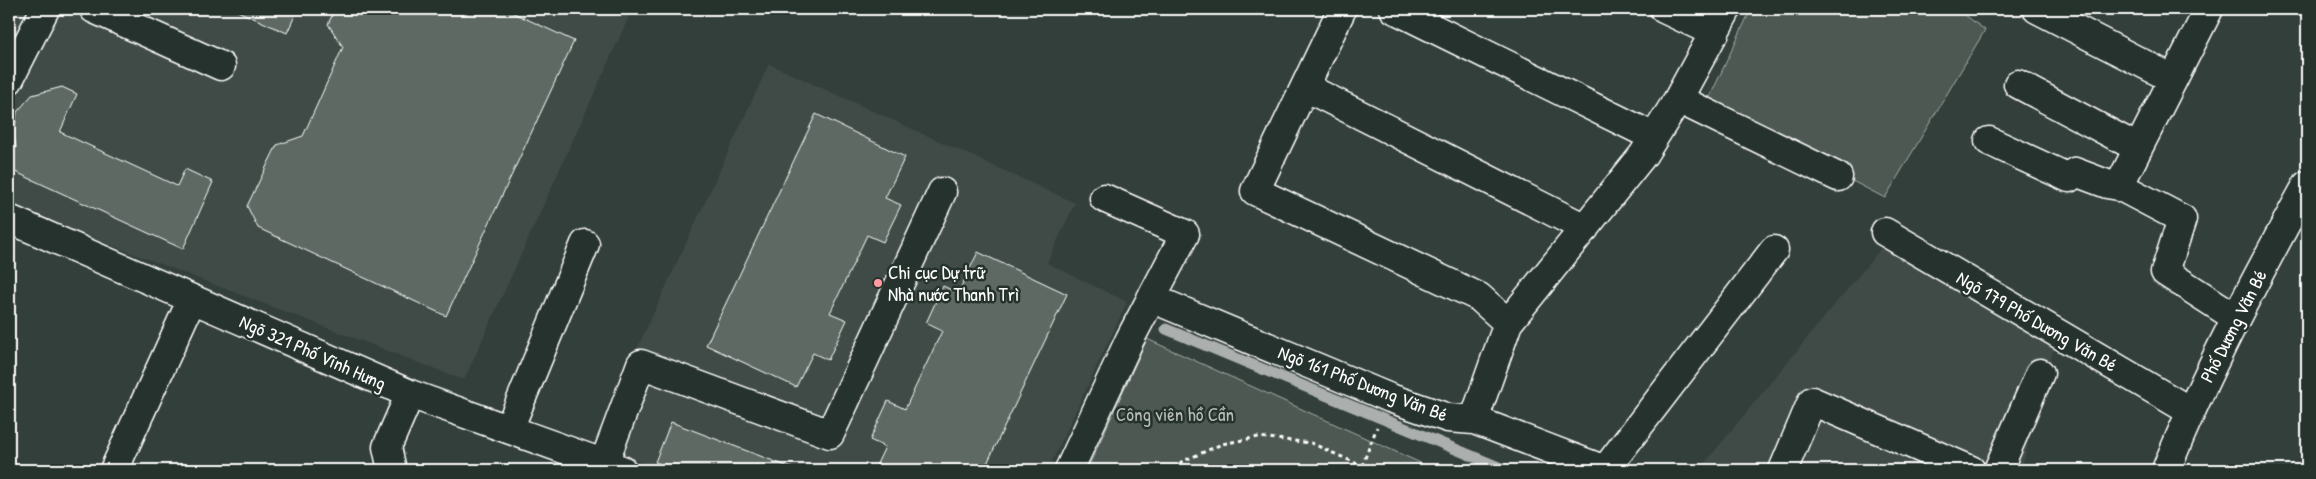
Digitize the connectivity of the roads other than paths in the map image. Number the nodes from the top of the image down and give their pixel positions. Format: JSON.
{"nodes":[{"id":1,"x":45,"y":9,"type":"edge"},
{"id":2,"x":94,"y":9,"type":"edge"},
{"id":3,"x":1342,"y":9,"type":"edge"},
{"id":4,"x":1394,"y":9,"type":"edge"},
{"id":5,"x":1664,"y":9,"type":"edge"},
{"id":6,"x":1727,"y":9,"type":"edge"},
{"id":7,"x":2037,"y":9,"type":"edge"},
{"id":8,"x":2201,"y":12,"type":"edge"},
{"id":9,"x":1715,"y":33,"type":"junction"},
{"id":10,"x":221,"y":66,"type":"dead end"},
{"id":11,"x":2173,"y":79,"type":"junction"},
{"id":12,"x":9,"y":80,"type":"edge"},
{"id":13,"x":2018,"y":84,"type":"dead end"},
{"id":14,"x":1305,"y":87,"type":"junction"},
{"id":15,"x":1678,"y":99,"type":"junction"},
{"id":16,"x":1654,"y":137,"type":"junction"},
{"id":17,"x":1989,"y":141,"type":"dead end"},
{"id":18,"x":2138,"y":148,"type":"junction"},
{"id":19,"x":1838,"y":177,"type":"dead end"},
{"id":20,"x":2307,"y":184,"type":"edge"},
{"id":21,"x":2119,"y":186,"type":"junction"},
{"id":22,"x":942,"y":192,"type":"dead end"},
{"id":23,"x":1104,"y":198,"type":"dead end"},
{"id":24,"x":9,"y":219,"type":"edge"},
{"id":25,"x":1585,"y":228,"type":"junction"},
{"id":26,"x":1885,"y":232,"type":"dead end"},
{"id":27,"x":585,"y":244,"type":"dead end"},
{"id":28,"x":1774,"y":250,"type":"dead end"},
{"id":29,"x":1151,"y":298,"type":"junction"},
{"id":30,"x":192,"y":299,"type":"junction"},
{"id":31,"x":2235,"y":317,"type":"junction"},
{"id":32,"x":1508,"y":323,"type":"junction"},
{"id":33,"x":2040,"y":373,"type":"dead end"},
{"id":34,"x":410,"y":394,"type":"junction"},
{"id":35,"x":2190,"y":411,"type":"junction"},
{"id":36,"x":1474,"y":420,"type":"junction"},
{"id":37,"x":509,"y":429,"type":"junction"},
{"id":38,"x":613,"y":467,"type":"edge"},
{"id":39,"x":114,"y":470,"type":"edge"},
{"id":40,"x":392,"y":470,"type":"edge"},
{"id":41,"x":1069,"y":470,"type":"edge"},
{"id":42,"x":1605,"y":470,"type":"edge"},
{"id":43,"x":1783,"y":470,"type":"edge"},
{"id":44,"x":1971,"y":470,"type":"edge"},
{"id":45,"x":1998,"y":470,"type":"edge"},
{"id":46,"x":2166,"y":470,"type":"edge"}],
"edges":[{"from":1,"to":12,"type":"street"},
{"from":2,"to":10,"type":"street"},
{"from":3,"to":14,"type":"street"},
{"from":4,"to":16,"type":"street"},
{"from":5,"to":9,"type":"street"},
{"from":6,"to":9,"type":"street"},
{"from":7,"to":11,"type":"street"},
{"from":8,"to":11,"type":"street"},
{"from":9,"to":15,"type":"street"},
{"from":11,"to":18,"type":"street"},
{"from":13,"to":18,"type":"street"},
{"from":14,"to":25,"type":"street"},
{"from":14,"to":32,"type":"street"},
{"from":15,"to":16,"type":"street"},
{"from":15,"to":19,"type":"street"},
{"from":16,"to":25,"type":"street"},
{"from":17,"to":21,"type":"street"},
{"from":18,"to":21,"type":"street"},
{"from":20,"to":31,"type":"street","name":"Phố Dương Văn Bé"},
{"from":21,"to":31,"type":"street"},
{"from":22,"to":38,"type":"street"},
{"from":23,"to":29,"type":"street"},
{"from":24,"to":30,"type":"street","name":"Ngõ 321 Phố Vĩnh Hưng"},
{"from":25,"to":32,"type":"street"},
{"from":26,"to":35,"type":"street","name":"Ngõ 179 Phố Dương Văn Bé"},
{"from":27,"to":37,"type":"street"},
{"from":28,"to":42,"type":"street"},
{"from":29,"to":36,"type":"street","name":"Ngõ 161 Phố Dương Văn Bé"},
{"from":29,"to":41,"type":"street"},
{"from":30,"to":34,"type":"street","name":"Ngõ 321 Phố Vĩnh Hưng"},
{"from":30,"to":39,"type":"street"},
{"from":31,"to":35,"type":"street","name":"Phố Dương Văn Bé"},
{"from":32,"to":36,"type":"street"},
{"from":33,"to":45,"type":"street"},
{"from":34,"to":37,"type":"street","name":"Ngõ 321 Phố Vĩnh Hưng"},
{"from":34,"to":40,"type":"street"},
{"from":35,"to":46,"type":"street","name":"Phố Dương Văn Bé"},
{"from":36,"to":42,"type":"street","name":"Ngõ 161 Phố Dương Văn Bé"},
{"from":37,"to":38,"type":"street","name":"Ngõ 321 Phố Vĩnh Hưng"},
{"from":43,"to":44,"type":"street"}]}
